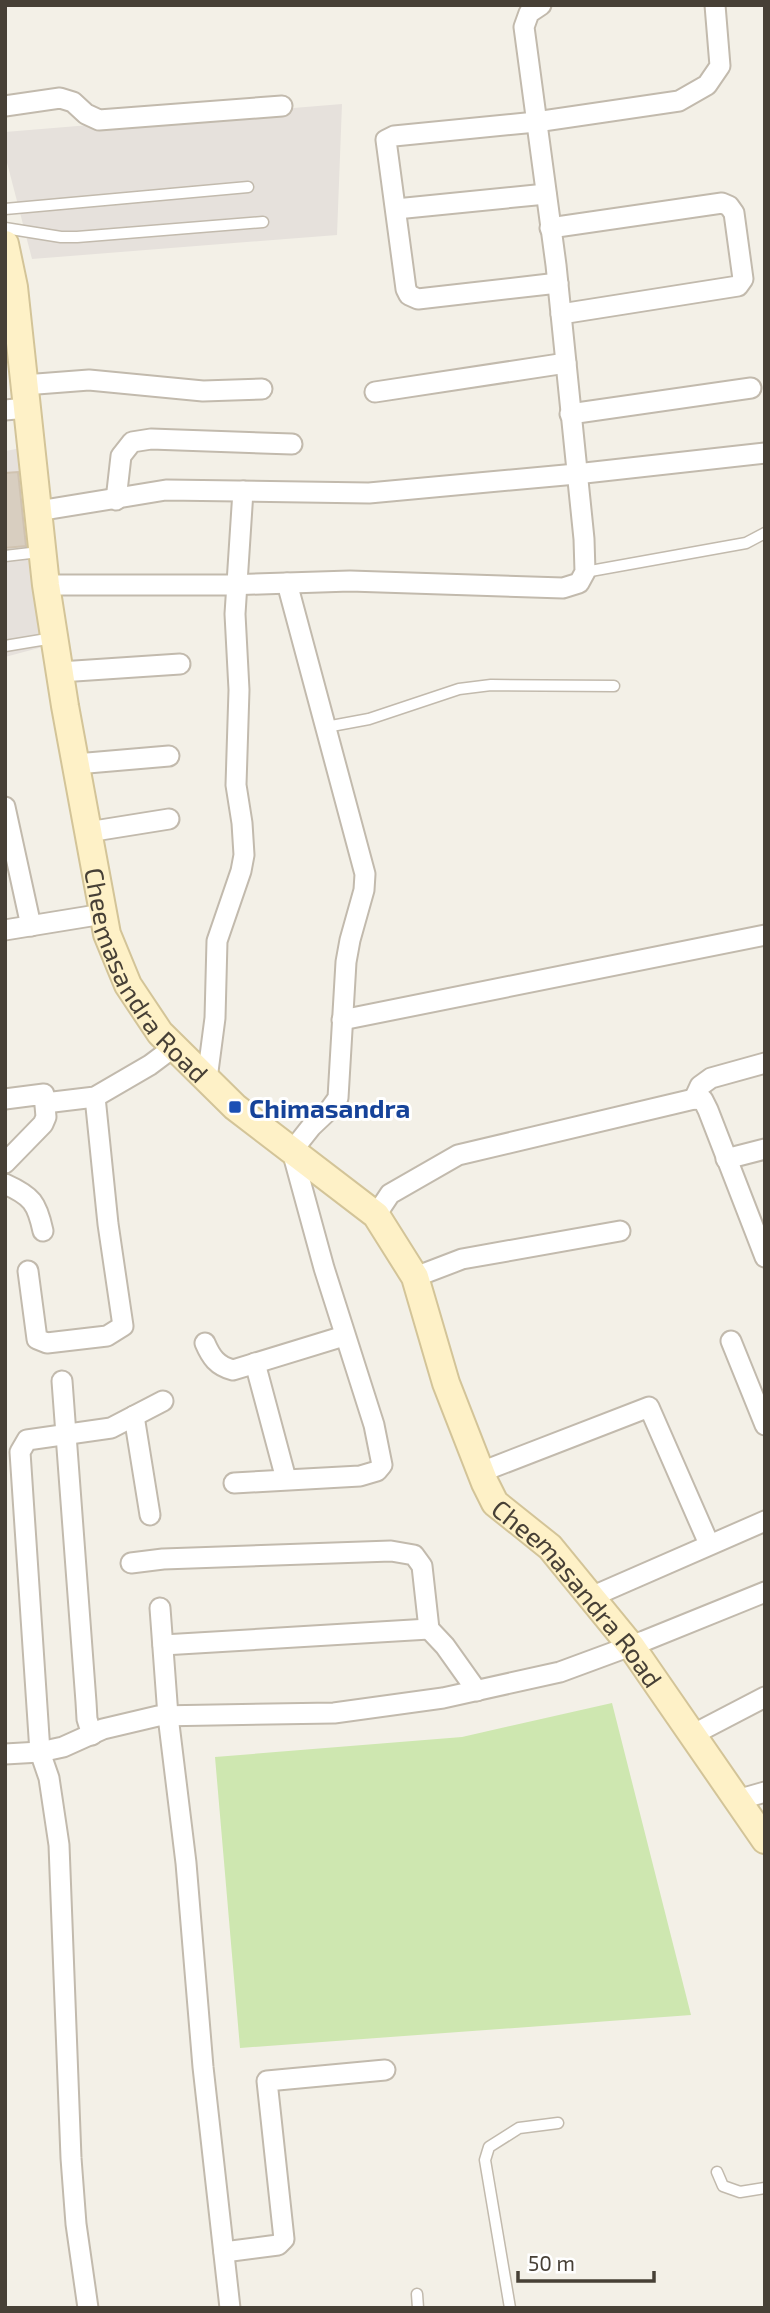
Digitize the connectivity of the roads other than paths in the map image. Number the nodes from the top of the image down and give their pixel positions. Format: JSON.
{"nodes":[{"id":1,"x":715,"y":5,"type":"edge"},
{"id":2,"x":530,"y":9,"type":"edge"},
{"id":3,"x":5,"y":106,"type":"edge"},
{"id":4,"x":282,"y":106,"type":"dead end"},
{"id":5,"x":536,"y":122,"type":"junction"},
{"id":6,"x":248,"y":187,"type":"dead end"},
{"id":7,"x":546,"y":194,"type":"junction"},
{"id":8,"x":5,"y":209,"type":"edge"},
{"id":9,"x":396,"y":209,"type":"junction"},
{"id":10,"x":263,"y":222,"type":"dead end"},
{"id":11,"x":5,"y":228,"type":"edge"},
{"id":12,"x":550,"y":228,"type":"junction"},
{"id":13,"x":5,"y":244,"type":"edge"},
{"id":14,"x":558,"y":283,"type":"junction"},
{"id":15,"x":10,"y":305,"type":"edge"},
{"id":16,"x":561,"y":314,"type":"junction"},
{"id":17,"x":566,"y":363,"type":"junction"},
{"id":18,"x":751,"y":388,"type":"dead end"},
{"id":19,"x":262,"y":389,"type":"dead end"},
{"id":20,"x":375,"y":392,"type":"dead end"},
{"id":21,"x":19,"y":401,"type":"edge"},
{"id":22,"x":570,"y":414,"type":"junction"},
{"id":23,"x":292,"y":444,"type":"dead end"},
{"id":24,"x":765,"y":453,"type":"edge"},
{"id":25,"x":576,"y":474,"type":"junction"},
{"id":26,"x":243,"y":491,"type":"junction"},
{"id":27,"x":116,"y":500,"type":"junction"},
{"id":28,"x":38,"y":511,"type":"junction"},
{"id":29,"x":765,"y":533,"type":"edge"},
{"id":30,"x":42,"y":551,"type":"junction"},
{"id":31,"x":5,"y":556,"type":"edge"},
{"id":32,"x":585,"y":572,"type":"junction"},
{"id":33,"x":287,"y":583,"type":"junction"},
{"id":34,"x":235,"y":584,"type":"junction"},
{"id":35,"x":46,"y":586,"type":"junction"},
{"id":36,"x":54,"y":637,"type":"junction"},
{"id":37,"x":5,"y":646,"type":"edge"},
{"id":38,"x":180,"y":663,"type":"dead end"},
{"id":39,"x":60,"y":672,"type":"junction"},
{"id":40,"x":614,"y":686,"type":"dead end"},
{"id":41,"x":326,"y":727,"type":"junction"},
{"id":42,"x":169,"y":756,"type":"dead end"},
{"id":43,"x":76,"y":764,"type":"junction"},
{"id":44,"x":5,"y":807,"type":"edge"},
{"id":45,"x":169,"y":819,"type":"dead end"},
{"id":46,"x":88,"y":832,"type":"junction"},
{"id":47,"x":103,"y":914,"type":"junction"},
{"id":48,"x":30,"y":926,"type":"junction"},
{"id":49,"x":5,"y":930,"type":"edge"},
{"id":50,"x":765,"y":935,"type":"edge"},
{"id":51,"x":342,"y":1020,"type":"junction"},
{"id":52,"x":174,"y":1047,"type":"junction"},
{"id":53,"x":765,"y":1063,"type":"edge"},
{"id":54,"x":207,"y":1079,"type":"junction"},
{"id":55,"x":95,"y":1097,"type":"junction"},
{"id":56,"x":5,"y":1098,"type":"edge"},
{"id":57,"x":694,"y":1099,"type":"junction"},
{"id":58,"x":45,"y":1103,"type":"junction"},
{"id":59,"x":765,"y":1149,"type":"edge"},
{"id":60,"x":292,"y":1151,"type":"junction"},
{"id":61,"x":726,"y":1159,"type":"junction"},
{"id":62,"x":5,"y":1163,"type":"edge"},
{"id":63,"x":5,"y":1184,"type":"edge"},
{"id":64,"x":376,"y":1215,"type":"junction"},
{"id":65,"x":43,"y":1231,"type":"dead end"},
{"id":66,"x":620,"y":1231,"type":"dead end"},
{"id":67,"x":765,"y":1257,"type":"edge"},
{"id":68,"x":28,"y":1271,"type":"dead end"},
{"id":69,"x":415,"y":1277,"type":"junction"},
{"id":70,"x":344,"y":1336,"type":"junction"},
{"id":71,"x":731,"y":1341,"type":"dead end"},
{"id":72,"x":205,"y":1343,"type":"dead end"},
{"id":73,"x":255,"y":1363,"type":"junction"},
{"id":74,"x":62,"y":1381,"type":"dead end"},
{"id":75,"x":163,"y":1401,"type":"dead end"},
{"id":76,"x":134,"y":1416,"type":"junction"},
{"id":77,"x":765,"y":1425,"type":"edge"},
{"id":78,"x":67,"y":1434,"type":"junction"},
{"id":79,"x":481,"y":1472,"type":"junction"},
{"id":80,"x":286,"y":1479,"type":"junction"},
{"id":81,"x":234,"y":1483,"type":"dead end"},
{"id":82,"x":150,"y":1515,"type":"dead end"},
{"id":83,"x":765,"y":1521,"type":"edge"},
{"id":84,"x":709,"y":1544,"type":"junction"},
{"id":85,"x":131,"y":1563,"type":"dead end"},
{"id":86,"x":765,"y":1592,"type":"edge"},
{"id":87,"x":591,"y":1597,"type":"junction"},
{"id":88,"x":160,"y":1608,"type":"dead end"},
{"id":89,"x":429,"y":1629,"type":"junction"},
{"id":90,"x":163,"y":1645,"type":"junction"},
{"id":91,"x":631,"y":1646,"type":"junction"},
{"id":92,"x":477,"y":1691,"type":"junction"},
{"id":93,"x":765,"y":1697,"type":"edge"},
{"id":94,"x":168,"y":1716,"type":"junction"},
{"id":95,"x":92,"y":1735,"type":"junction"},
{"id":96,"x":692,"y":1735,"type":"junction"},
{"id":97,"x":40,"y":1752,"type":"junction"},
{"id":98,"x":5,"y":1754,"type":"edge"},
{"id":99,"x":765,"y":1792,"type":"edge"},
{"id":100,"x":737,"y":1800,"type":"junction"},
{"id":101,"x":765,"y":1840,"type":"edge"},
{"id":102,"x":385,"y":2070,"type":"dead end"},
{"id":103,"x":558,"y":2123,"type":"dead end"},
{"id":104,"x":717,"y":2172,"type":"dead end"},
{"id":105,"x":765,"y":2188,"type":"edge"},
{"id":106,"x":224,"y":2252,"type":"junction"},
{"id":107,"x":416,"y":2294,"type":"dead end"},
{"id":108,"x":88,"y":2308,"type":"edge"},
{"id":109,"x":230,"y":2308,"type":"edge"},
{"id":110,"x":418,"y":2308,"type":"edge"},
{"id":111,"x":510,"y":2308,"type":"edge"}],
"edges":[{"from":1,"to":5,"type":"street"},
{"from":2,"to":5,"type":"street"},
{"from":3,"to":4,"type":"street"},
{"from":5,"to":7,"type":"street"},
{"from":5,"to":9,"type":"street"},
{"from":6,"to":8,"type":"lane"},
{"from":7,"to":9,"type":"street"},
{"from":7,"to":12,"type":"street"},
{"from":9,"to":14,"type":"street"},
{"from":10,"to":11,"type":"lane"},
{"from":12,"to":14,"type":"street"},
{"from":12,"to":16,"type":"street"},
{"from":13,"to":15,"type":"street","name":"Cheemasandra Road"},
{"from":14,"to":16,"type":"street"},
{"from":15,"to":21,"type":"street","name":"Cheemasandra Road"},
{"from":16,"to":17,"type":"street"},
{"from":17,"to":20,"type":"street"},
{"from":17,"to":22,"type":"street"},
{"from":18,"to":22,"type":"street"},
{"from":19,"to":21,"type":"street"},
{"from":21,"to":28,"type":"street","name":"Cheemasandra Road"},
{"from":22,"to":25,"type":"street"},
{"from":23,"to":27,"type":"street"},
{"from":24,"to":25,"type":"street"},
{"from":25,"to":26,"type":"street"},
{"from":25,"to":32,"type":"street"},
{"from":26,"to":27,"type":"street"},
{"from":26,"to":34,"type":"street"},
{"from":27,"to":28,"type":"street"},
{"from":28,"to":30,"type":"street","name":"Cheemasandra Road"},
{"from":29,"to":32,"type":"lane"},
{"from":30,"to":31,"type":"lane"},
{"from":30,"to":35,"type":"street","name":"Cheemasandra Road"},
{"from":32,"to":33,"type":"street"},
{"from":33,"to":34,"type":"street"},
{"from":33,"to":41,"type":"street"},
{"from":34,"to":35,"type":"street"},
{"from":34,"to":54,"type":"street"},
{"from":35,"to":36,"type":"street","name":"Cheemasandra Road"},
{"from":36,"to":37,"type":"lane"},
{"from":36,"to":39,"type":"street","name":"Cheemasandra Road"},
{"from":38,"to":39,"type":"street"},
{"from":39,"to":43,"type":"street","name":"Cheemasandra Road"},
{"from":40,"to":41,"type":"lane"},
{"from":41,"to":51,"type":"street"},
{"from":42,"to":43,"type":"street"},
{"from":43,"to":46,"type":"street","name":"Cheemasandra Road"},
{"from":44,"to":48,"type":"street"},
{"from":45,"to":46,"type":"street"},
{"from":46,"to":47,"type":"street","name":"Cheemasandra Road"},
{"from":47,"to":48,"type":"street"},
{"from":47,"to":52,"type":"street","name":"Cheemasandra Road"},
{"from":48,"to":49,"type":"street"},
{"from":50,"to":51,"type":"street"},
{"from":51,"to":60,"type":"street"},
{"from":52,"to":54,"type":"street","name":"Cheemasandra Road"},
{"from":52,"to":55,"type":"street"},
{"from":53,"to":57,"type":"street"},
{"from":54,"to":60,"type":"street","name":"Cheemasandra Road"},
{"from":55,"to":58,"type":"street"},
{"from":55,"to":68,"type":"street"},
{"from":56,"to":58,"type":"street"},
{"from":57,"to":61,"type":"street"},
{"from":57,"to":64,"type":"street"},
{"from":58,"to":62,"type":"street"},
{"from":59,"to":61,"type":"street"},
{"from":60,"to":64,"type":"street","name":"Cheemasandra Road"},
{"from":60,"to":70,"type":"street"},
{"from":61,"to":67,"type":"street"},
{"from":63,"to":65,"type":"street"},
{"from":64,"to":69,"type":"street","name":"Cheemasandra Road"},
{"from":66,"to":69,"type":"street"},
{"from":69,"to":79,"type":"street","name":"Cheemasandra Road"},
{"from":70,"to":73,"type":"street"},
{"from":70,"to":80,"type":"street"},
{"from":71,"to":77,"type":"street"},
{"from":72,"to":73,"type":"street"},
{"from":73,"to":80,"type":"street"},
{"from":74,"to":78,"type":"street"},
{"from":75,"to":76,"type":"street"},
{"from":76,"to":78,"type":"street"},
{"from":76,"to":82,"type":"street"},
{"from":78,"to":95,"type":"street"},
{"from":78,"to":97,"type":"street"},
{"from":79,"to":84,"type":"street"},
{"from":79,"to":87,"type":"street","name":"Cheemasandra Road"},
{"from":80,"to":81,"type":"street"},
{"from":83,"to":84,"type":"street"},
{"from":84,"to":87,"type":"street"},
{"from":85,"to":89,"type":"street"},
{"from":86,"to":91,"type":"street"},
{"from":87,"to":91,"type":"street","name":"Cheemasandra Road"},
{"from":88,"to":90,"type":"street"},
{"from":89,"to":90,"type":"street"},
{"from":89,"to":92,"type":"street"},
{"from":90,"to":94,"type":"street"},
{"from":91,"to":92,"type":"street"},
{"from":91,"to":96,"type":"street","name":"Cheemasandra Road"},
{"from":92,"to":94,"type":"street"},
{"from":93,"to":96,"type":"street"},
{"from":94,"to":95,"type":"street"},
{"from":94,"to":106,"type":"street"},
{"from":95,"to":97,"type":"street"},
{"from":96,"to":100,"type":"street","name":"Cheemasandra Road"},
{"from":97,"to":98,"type":"street"},
{"from":97,"to":108,"type":"street"},
{"from":99,"to":100,"type":"street"},
{"from":100,"to":101,"type":"street","name":"Cheemasandra Road"},
{"from":102,"to":106,"type":"street"},
{"from":103,"to":111,"type":"lane"},
{"from":104,"to":105,"type":"lane"},
{"from":106,"to":109,"type":"street"},
{"from":107,"to":110,"type":"lane"}]}
